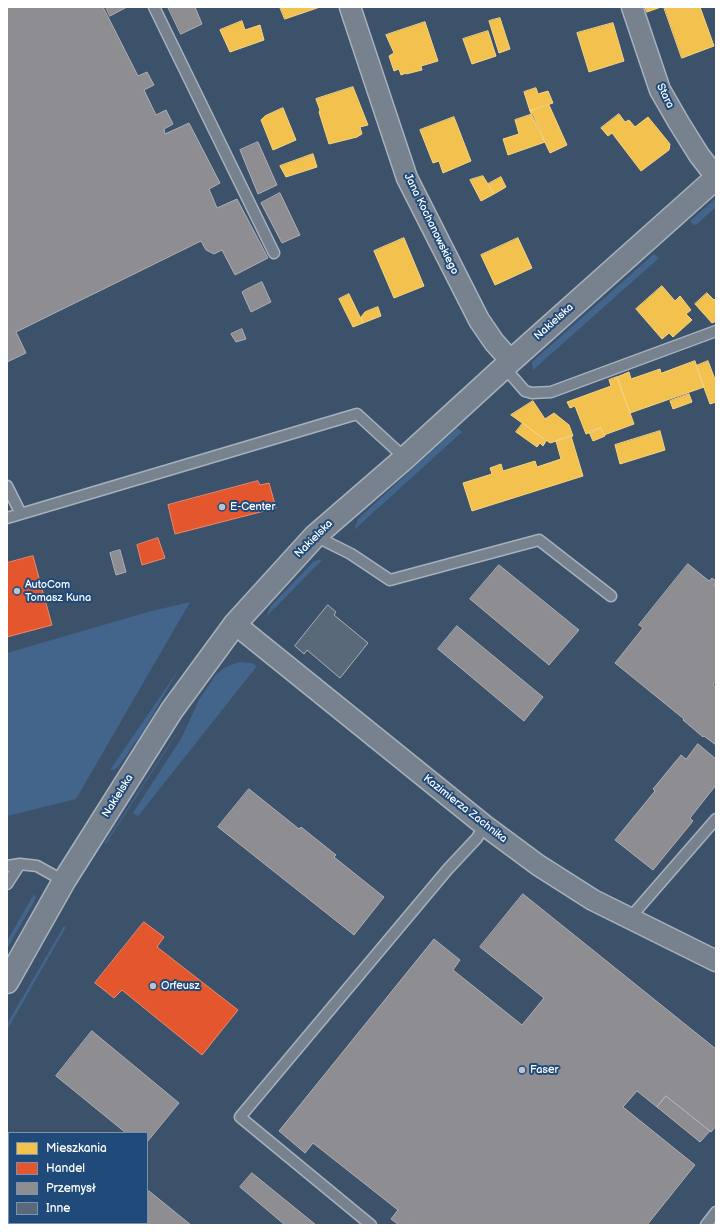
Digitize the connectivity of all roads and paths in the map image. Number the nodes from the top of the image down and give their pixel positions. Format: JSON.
{"nodes":[{"id":1,"x":154,"y":7,"type":"edge"},
{"id":2,"x":350,"y":7,"type":"edge"},
{"id":3,"x":632,"y":7,"type":"edge"},
{"id":4,"x":716,"y":177,"type":"edge"},
{"id":5,"x":274,"y":253,"type":"dead end"},
{"id":6,"x":716,"y":331,"type":"edge"},
{"id":7,"x":507,"y":364,"type":"junction"},
{"id":8,"x":405,"y":458,"type":"junction"},
{"id":9,"x":7,"y":486,"type":"edge"},
{"id":10,"x":21,"y":514,"type":"junction"},
{"id":11,"x":7,"y":518,"type":"edge"},
{"id":12,"x":315,"y":536,"type":"junction"},
{"id":13,"x":611,"y":596,"type":"dead end"},
{"id":14,"x":235,"y":624,"type":"junction"},
{"id":15,"x":716,"y":819,"type":"edge"},
{"id":16,"x":484,"y":825,"type":"junction"},
{"id":17,"x":20,"y":864,"type":"junction"},
{"id":18,"x":7,"y":866,"type":"edge"},
{"id":19,"x":64,"y":881,"type":"junction"},
{"id":20,"x":7,"y":884,"type":"edge"},
{"id":21,"x":629,"y":919,"type":"junction"},
{"id":22,"x":716,"y":961,"type":"edge"},
{"id":23,"x":7,"y":982,"type":"edge"},
{"id":24,"x":716,"y":1212,"type":"edge"},
{"id":25,"x":371,"y":1225,"type":"edge"},
{"id":26,"x":706,"y":1225,"type":"edge"}],
"edges":[{"from":1,"to":5,"type":"lane"},
{"from":2,"to":7,"type":"street","name":"Jana Kochanowskiego"},
{"from":3,"to":4,"type":"street","name":"Stara"},
{"from":4,"to":7,"type":"street","name":"Nakielska"},
{"from":6,"to":7,"type":"lane"},
{"from":7,"to":8,"type":"street","name":"Nakielska"},
{"from":8,"to":10,"type":"lane"},
{"from":8,"to":12,"type":"street","name":"Nakielska"},
{"from":9,"to":10,"type":"lane"},
{"from":10,"to":11,"type":"lane"},
{"from":12,"to":13,"type":"lane"},
{"from":12,"to":14,"type":"street","name":"Nakielska"},
{"from":14,"to":16,"type":"street","name":"Kazimierza Zachnika"},
{"from":14,"to":19,"type":"street","name":"Nakielska"},
{"from":15,"to":21,"type":"lane"},
{"from":16,"to":21,"type":"street","name":"Kazimierza Zachnika"},
{"from":16,"to":25,"type":"lane"},
{"from":17,"to":18,"type":"lane"},
{"from":17,"to":19,"type":"lane"},
{"from":17,"to":20,"type":"lane"},
{"from":19,"to":23,"type":"street","name":"Nakielska"},
{"from":21,"to":22,"type":"street","name":"Kazimierza Zachnika"},
{"from":24,"to":26,"type":"lane"}]}
